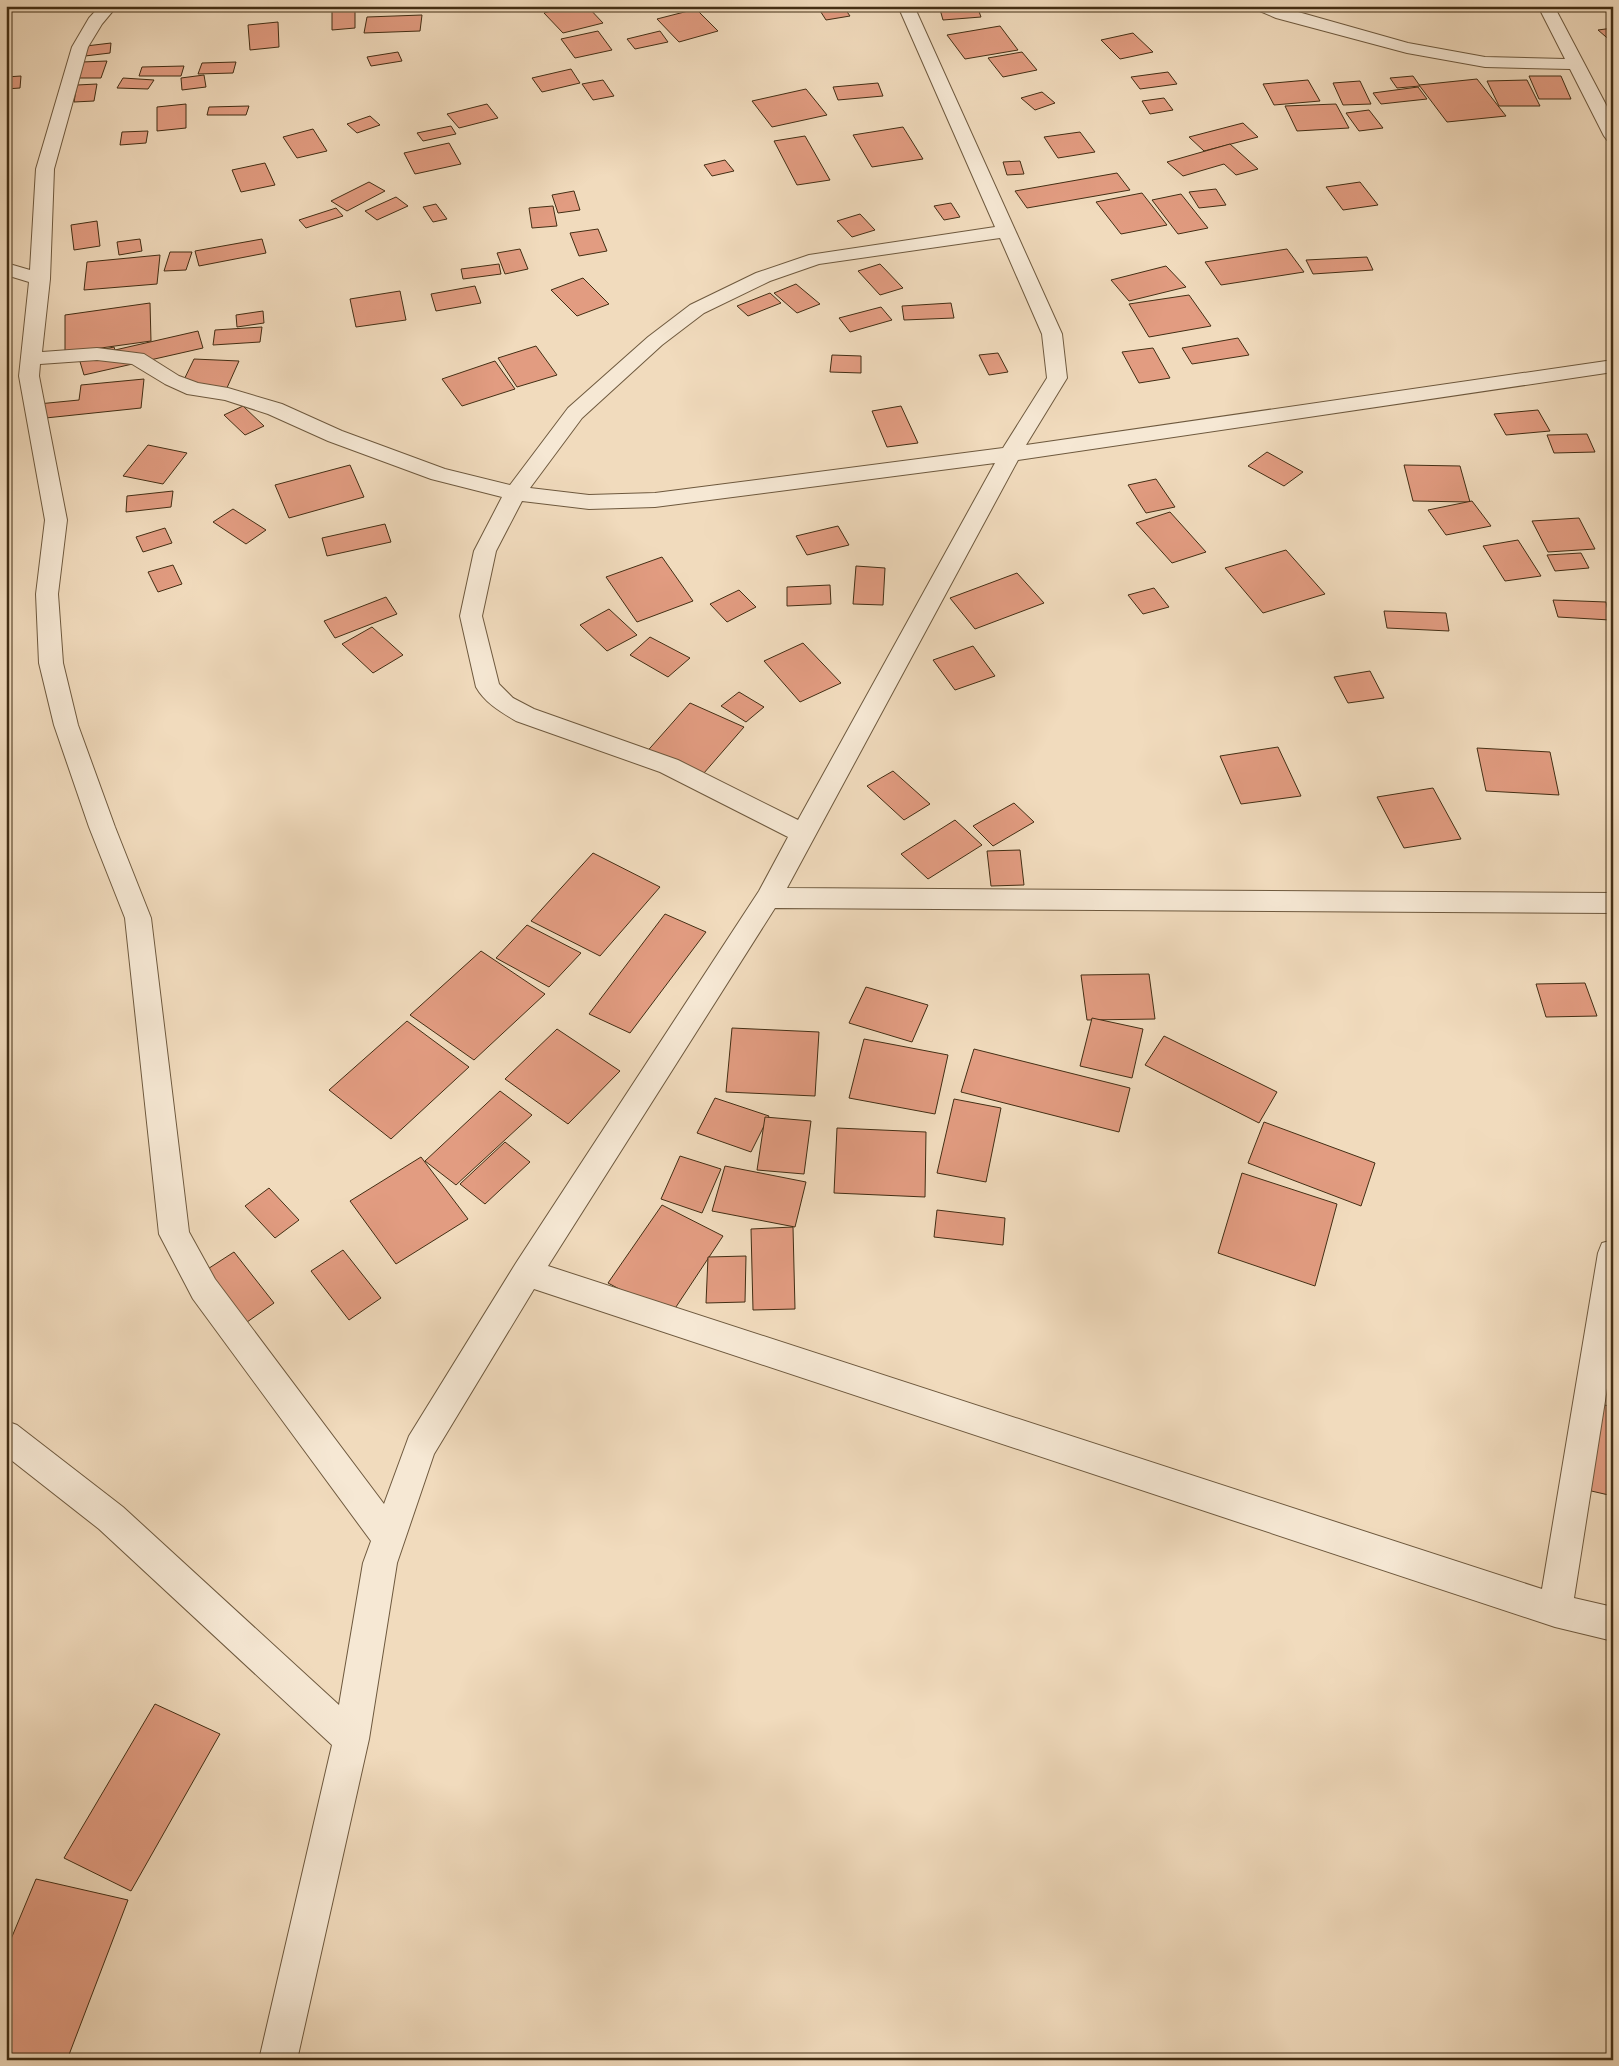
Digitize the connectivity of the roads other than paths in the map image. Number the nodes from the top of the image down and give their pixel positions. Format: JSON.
{"nodes":[{"id":1,"x":108,"y":6,"type":"edge"},
{"id":2,"x":906,"y":6,"type":"edge"},
{"id":3,"x":1261,"y":6,"type":"edge"},
{"id":4,"x":1546,"y":6,"type":"edge"},
{"id":5,"x":1576,"y":64,"type":"junction"},
{"id":6,"x":1613,"y":136,"type":"edge"},
{"id":7,"x":1006,"y":231,"type":"junction"},
{"id":8,"x":6,"y":269,"type":"edge"},
{"id":9,"x":40,"y":279,"type":"junction"},
{"id":10,"x":31,"y":359,"type":"junction"},
{"id":11,"x":1613,"y":366,"type":"edge"},
{"id":12,"x":1010,"y":454,"type":"junction"},
{"id":13,"x":515,"y":493,"type":"junction"},
{"id":14,"x":804,"y":834,"type":"junction"},
{"id":15,"x":768,"y":898,"type":"junction"},
{"id":16,"x":1613,"y":903,"type":"edge"},
{"id":17,"x":1613,"y":1253,"type":"edge"},
{"id":18,"x":527,"y":1273,"type":"junction"},
{"id":19,"x":6,"y":1436,"type":"edge"},
{"id":20,"x":389,"y":1538,"type":"junction"},
{"id":21,"x":1555,"y":1610,"type":"junction"},
{"id":22,"x":1613,"y":1624,"type":"edge"},
{"id":23,"x":351,"y":1739,"type":"junction"},
{"id":24,"x":278,"y":2060,"type":"edge"}],
"edges":[{"from":1,"to":9,"type":"street"},
{"from":2,"to":7,"type":"street"},
{"from":3,"to":5,"type":"street"},
{"from":4,"to":5,"type":"street"},
{"from":5,"to":6,"type":"street"},
{"from":7,"to":12,"type":"street"},
{"from":7,"to":13,"type":"street"},
{"from":8,"to":9,"type":"street"},
{"from":9,"to":10,"type":"street"},
{"from":10,"to":13,"type":"street"},
{"from":10,"to":20,"type":"street"},
{"from":11,"to":12,"type":"street"},
{"from":12,"to":13,"type":"street"},
{"from":12,"to":14,"type":"street"},
{"from":13,"to":14,"type":"street"},
{"from":14,"to":15,"type":"street"},
{"from":15,"to":16,"type":"street"},
{"from":15,"to":18,"type":"street"},
{"from":17,"to":21,"type":"street"},
{"from":18,"to":20,"type":"street"},
{"from":18,"to":21,"type":"street"},
{"from":19,"to":23,"type":"street"},
{"from":20,"to":23,"type":"street"},
{"from":21,"to":22,"type":"street"},
{"from":23,"to":24,"type":"street"}]}
